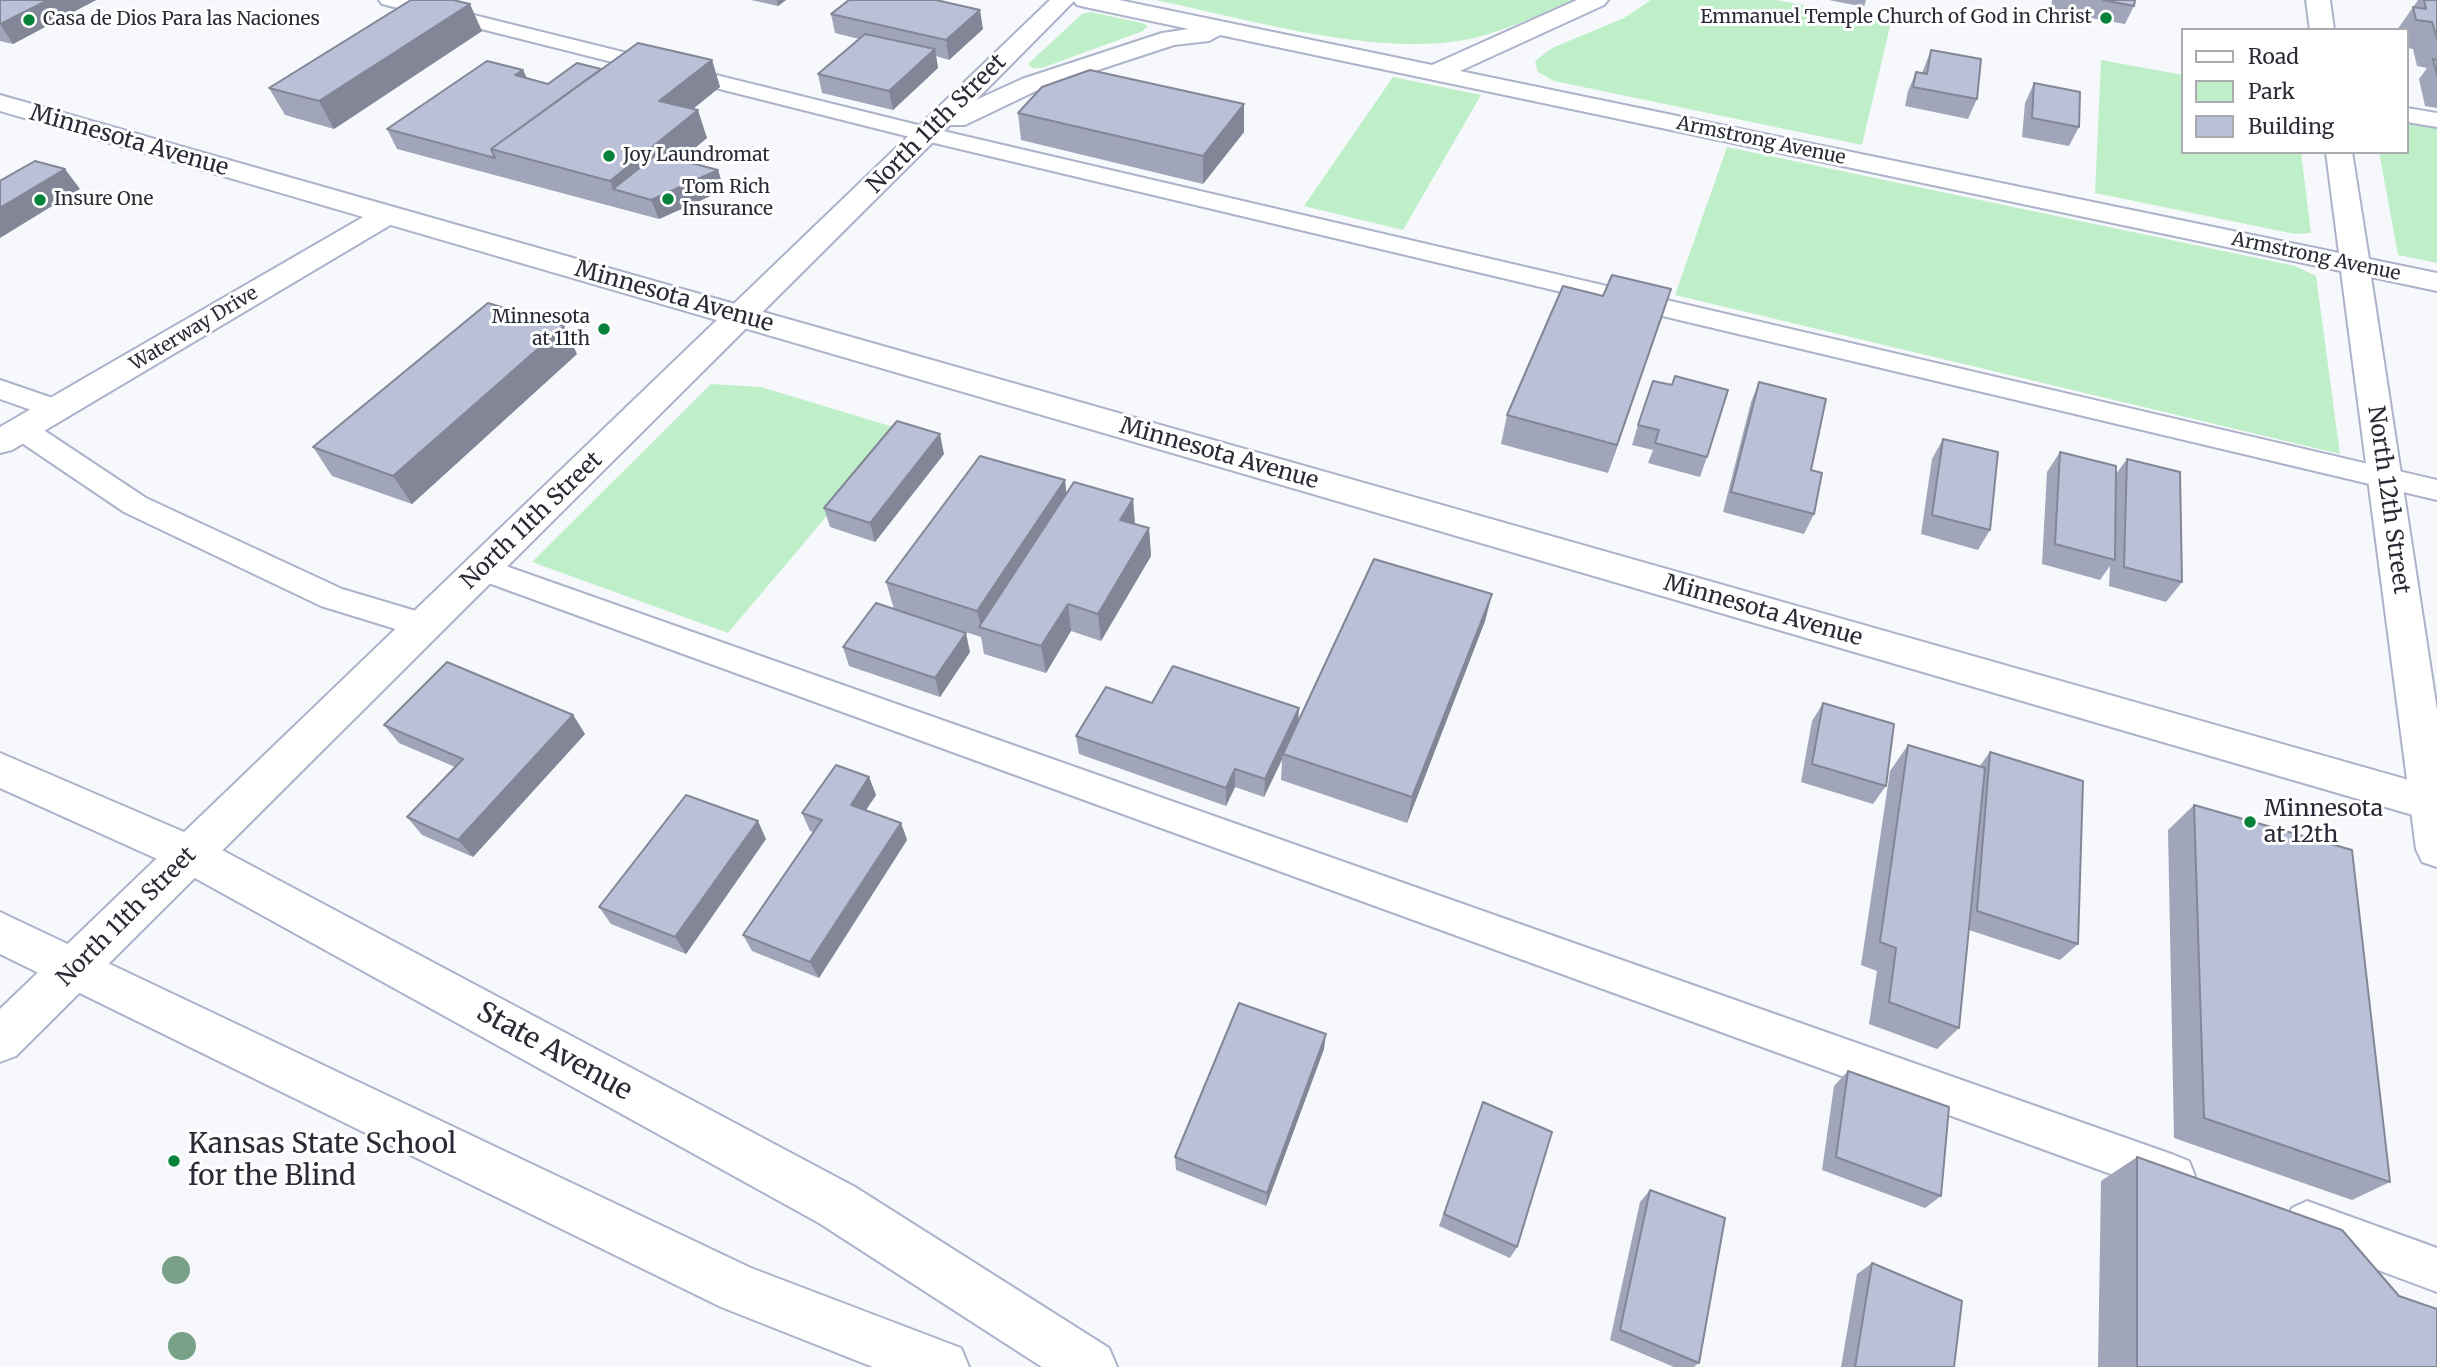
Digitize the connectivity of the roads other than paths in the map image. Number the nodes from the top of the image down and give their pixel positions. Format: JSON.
{"nodes":[{"id":1,"x":389,"y":0,"type":"edge"},
{"id":2,"x":1063,"y":0,"type":"edge"},
{"id":3,"x":1085,"y":0,"type":"edge"},
{"id":4,"x":1596,"y":0,"type":"edge"},
{"id":5,"x":2318,"y":0,"type":"edge"},
{"id":6,"x":2322,"y":28,"type":"edge"},
{"id":7,"x":1250,"y":34,"type":"junction"},
{"id":8,"x":1435,"y":73,"type":"junction"},
{"id":9,"x":0,"y":103,"type":"edge"},
{"id":10,"x":2409,"y":115,"type":"edge"},
{"id":11,"x":2437,"y":120,"type":"edge"},
{"id":12,"x":926,"y":134,"type":"junction"},
{"id":13,"x":2339,"y":154,"type":"edge"},
{"id":14,"x":387,"y":215,"type":"junction"},
{"id":15,"x":2355,"y":265,"type":"junction"},
{"id":16,"x":2437,"y":282,"type":"edge"},
{"id":17,"x":742,"y":317,"type":"junction"},
{"id":18,"x":0,"y":389,"type":"edge"},
{"id":19,"x":57,"y":410,"type":"junction"},
{"id":20,"x":11,"y":436,"type":"edge"},
{"id":21,"x":2385,"y":478,"type":"junction"},
{"id":22,"x":2437,"y":490,"type":"edge"},
{"id":23,"x":483,"y":569,"type":"junction"},
{"id":24,"x":425,"y":626,"type":"junction"},
{"id":25,"x":0,"y":770,"type":"edge"},
{"id":26,"x":2434,"y":804,"type":"edge"},
{"id":27,"x":2437,"y":849,"type":"edge"},
{"id":28,"x":190,"y":855,"type":"junction"},
{"id":29,"x":0,"y":932,"type":"edge"},
{"id":30,"x":75,"y":968,"type":"junction"},
{"id":31,"x":0,"y":1040,"type":"edge"},
{"id":32,"x":2201,"y":1185,"type":"edge"},
{"id":33,"x":2280,"y":1213,"type":"edge"},
{"id":34,"x":2437,"y":1270,"type":"edge"},
{"id":35,"x":942,"y":1367,"type":"edge"},
{"id":36,"x":1090,"y":1367,"type":"edge"}],
"edges":[{"from":1,"to":12,"type":"lane"},
{"from":2,"to":12,"type":"street","name":"North 11th Street"},
{"from":3,"to":7,"type":"street","name":"Armstrong Avenue"},
{"from":4,"to":8,"type":"street"},
{"from":5,"to":6,"type":"street"},
{"from":7,"to":8,"type":"street","name":"Armstrong Avenue"},
{"from":7,"to":12,"type":"street"},
{"from":8,"to":15,"type":"street","name":"Armstrong Avenue"},
{"from":9,"to":14,"type":"street","name":"Minnesota Avenue"},
{"from":10,"to":11,"type":"lane"},
{"from":12,"to":17,"type":"street","name":"North 11th Street"},
{"from":12,"to":21,"type":"lane"},
{"from":13,"to":15,"type":"street","name":"North 12th Street"},
{"from":14,"to":17,"type":"street","name":"Minnesota Avenue"},
{"from":14,"to":19,"type":"street","name":"Waterway Drive"},
{"from":15,"to":16,"type":"street","name":"Armstrong Avenue"},
{"from":15,"to":21,"type":"street","name":"North 12th Street"},
{"from":17,"to":23,"type":"street","name":"North 11th Street"},
{"from":17,"to":26,"type":"street","name":"Minnesota Avenue"},
{"from":18,"to":19,"type":"lane"},
{"from":19,"to":20,"type":"street","name":"Waterway Drive"},
{"from":20,"to":24,"type":"lane"},
{"from":21,"to":22,"type":"lane"},
{"from":21,"to":26,"type":"street","name":"North 12th Street"},
{"from":23,"to":24,"type":"street","name":"North 11th Street"},
{"from":23,"to":32,"type":"lane"},
{"from":24,"to":28,"type":"street","name":"North 11th Street"},
{"from":25,"to":28,"type":"street","name":"State Avenue"},
{"from":26,"to":27,"type":"street","name":"North 12th Street"},
{"from":28,"to":30,"type":"street","name":"North 11th Street"},
{"from":28,"to":36,"type":"street","name":"State Avenue"},
{"from":29,"to":30,"type":"street"},
{"from":30,"to":31,"type":"street","name":"North 11th Street"},
{"from":30,"to":35,"type":"street"},
{"from":33,"to":34,"type":"lane"}]}
